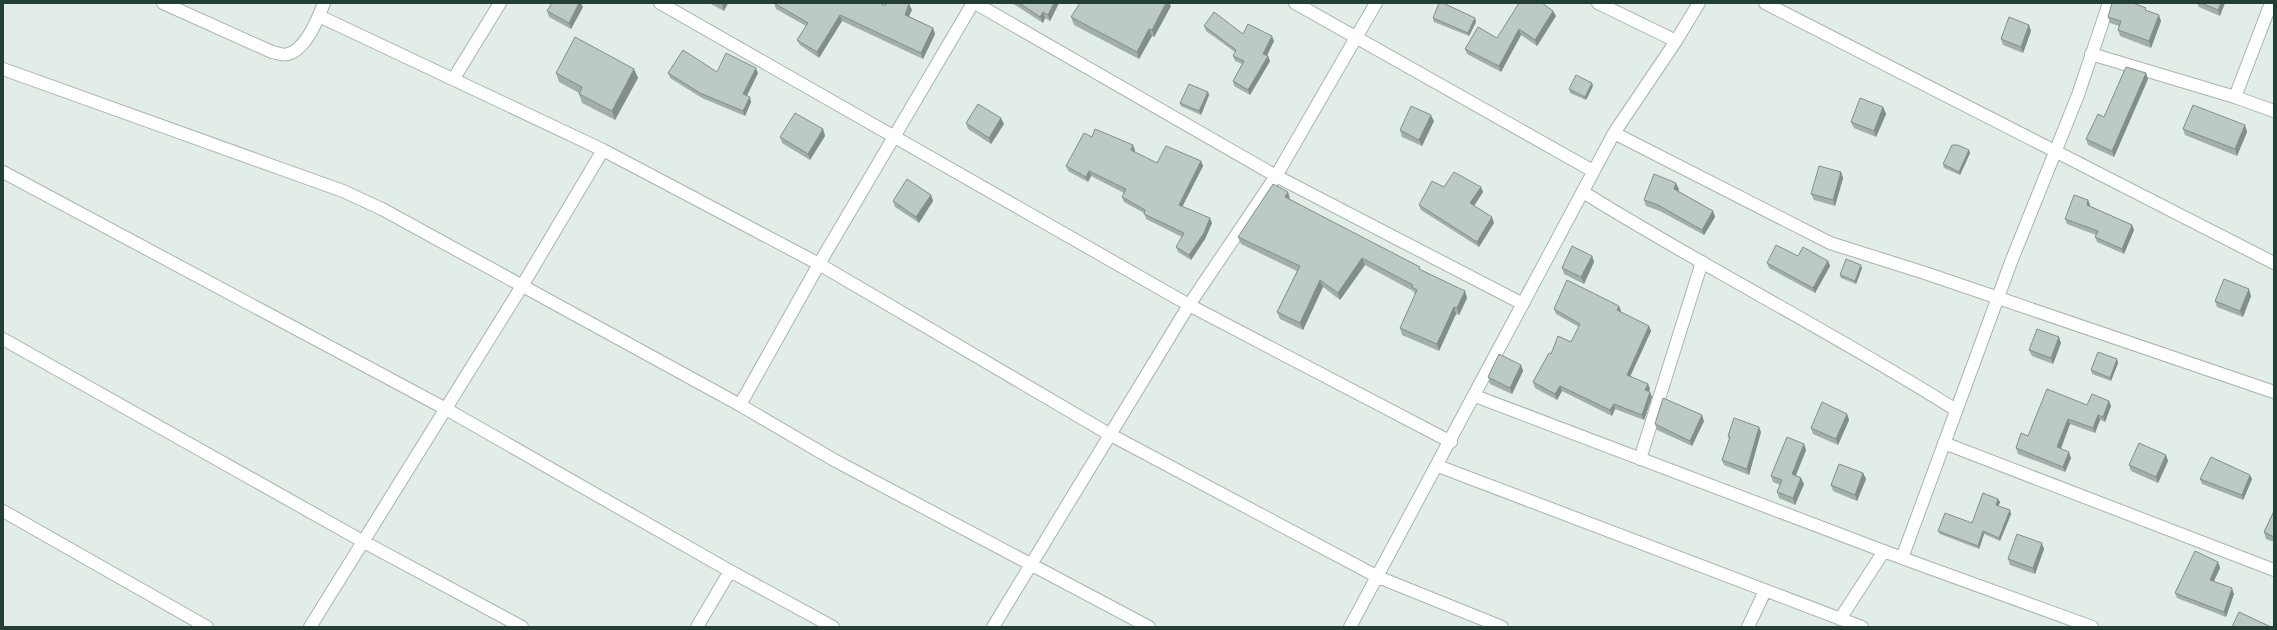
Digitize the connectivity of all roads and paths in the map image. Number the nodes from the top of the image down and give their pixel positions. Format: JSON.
{"nodes":[{"id":1,"x":163,"y":3,"type":"edge"},
{"id":2,"x":324,"y":3,"type":"edge"},
{"id":3,"x":500,"y":3,"type":"edge"},
{"id":4,"x":660,"y":3,"type":"edge"},
{"id":5,"x":974,"y":3,"type":"edge"},
{"id":6,"x":1295,"y":3,"type":"edge"},
{"id":7,"x":1376,"y":3,"type":"edge"},
{"id":8,"x":1598,"y":3,"type":"edge"},
{"id":9,"x":1699,"y":3,"type":"edge"},
{"id":10,"x":1765,"y":3,"type":"edge"},
{"id":11,"x":2109,"y":3,"type":"edge"},
{"id":12,"x":2271,"y":3,"type":"edge"},
{"id":13,"x":319,"y":16,"type":"junction"},
{"id":14,"x":1356,"y":37,"type":"junction"},
{"id":15,"x":1676,"y":41,"type":"junction"},
{"id":16,"x":2092,"y":54,"type":"junction"},
{"id":17,"x":3,"y":69,"type":"edge"},
{"id":18,"x":454,"y":78,"type":"junction"},
{"id":19,"x":2235,"y":97,"type":"junction"},
{"id":20,"x":2274,"y":111,"type":"edge"},
{"id":21,"x":1614,"y":133,"type":"junction"},
{"id":22,"x":894,"y":136,"type":"junction"},
{"id":23,"x":603,"y":150,"type":"junction"},
{"id":24,"x":2055,"y":152,"type":"junction"},
{"id":25,"x":1593,"y":171,"type":"junction"},
{"id":26,"x":3,"y":172,"type":"edge"},
{"id":27,"x":1276,"y":176,"type":"junction"},
{"id":28,"x":1583,"y":192,"type":"junction"},
{"id":29,"x":1702,"y":262,"type":"junction"},
{"id":30,"x":2274,"y":263,"type":"edge"},
{"id":31,"x":819,"y":264,"type":"junction"},
{"id":32,"x":522,"y":286,"type":"junction"},
{"id":33,"x":1997,"y":298,"type":"junction"},
{"id":34,"x":1523,"y":304,"type":"junction"},
{"id":35,"x":1189,"y":305,"type":"junction"},
{"id":36,"x":3,"y":338,"type":"edge"},
{"id":37,"x":2274,"y":392,"type":"edge"},
{"id":38,"x":1475,"y":396,"type":"junction"},
{"id":39,"x":740,"y":405,"type":"junction"},
{"id":40,"x":446,"y":409,"type":"junction"},
{"id":41,"x":1956,"y":410,"type":"junction"},
{"id":42,"x":1109,"y":434,"type":"junction"},
{"id":43,"x":1450,"y":442,"type":"junction"},
{"id":44,"x":1944,"y":443,"type":"junction"},
{"id":45,"x":1640,"y":459,"type":"junction"},
{"id":46,"x":1438,"y":466,"type":"junction"},
{"id":47,"x":3,"y":511,"type":"edge"},
{"id":48,"x":364,"y":542,"type":"junction"},
{"id":49,"x":1884,"y":552,"type":"junction"},
{"id":50,"x":1902,"y":558,"type":"junction"},
{"id":51,"x":1032,"y":564,"type":"junction"},
{"id":52,"x":2274,"y":570,"type":"edge"},
{"id":53,"x":730,"y":571,"type":"junction"},
{"id":54,"x":1378,"y":577,"type":"junction"},
{"id":55,"x":1765,"y":591,"type":"junction"},
{"id":56,"x":1840,"y":619,"type":"junction"},
{"id":57,"x":207,"y":627,"type":"edge"},
{"id":58,"x":310,"y":627,"type":"edge"},
{"id":59,"x":522,"y":627,"type":"edge"},
{"id":60,"x":697,"y":627,"type":"edge"},
{"id":61,"x":833,"y":627,"type":"edge"},
{"id":62,"x":993,"y":627,"type":"edge"},
{"id":63,"x":1149,"y":627,"type":"edge"},
{"id":64,"x":1350,"y":627,"type":"edge"},
{"id":65,"x":1502,"y":627,"type":"edge"},
{"id":66,"x":1748,"y":627,"type":"edge"},
{"id":67,"x":1862,"y":627,"type":"edge"},
{"id":68,"x":2092,"y":627,"type":"edge"}],
"edges":[{"from":1,"to":13,"type":"street"},
{"from":2,"to":13,"type":"street"},
{"from":3,"to":18,"type":"street"},
{"from":4,"to":22,"type":"street"},
{"from":5,"to":22,"type":"street"},
{"from":5,"to":27,"type":"street"},
{"from":6,"to":14,"type":"street"},
{"from":7,"to":14,"type":"street"},
{"from":8,"to":15,"type":"street"},
{"from":9,"to":15,"type":"street"},
{"from":10,"to":24,"type":"street"},
{"from":11,"to":16,"type":"street"},
{"from":12,"to":19,"type":"street"},
{"from":13,"to":18,"type":"street"},
{"from":14,"to":25,"type":"street"},
{"from":14,"to":27,"type":"street"},
{"from":15,"to":21,"type":"street"},
{"from":16,"to":19,"type":"street"},
{"from":16,"to":24,"type":"street"},
{"from":17,"to":32,"type":"street"},
{"from":18,"to":23,"type":"street"},
{"from":19,"to":20,"type":"street"},
{"from":21,"to":25,"type":"street"},
{"from":21,"to":33,"type":"street"},
{"from":22,"to":31,"type":"street"},
{"from":22,"to":35,"type":"street"},
{"from":23,"to":31,"type":"street"},
{"from":23,"to":32,"type":"street"},
{"from":24,"to":30,"type":"street"},
{"from":24,"to":33,"type":"street"},
{"from":25,"to":28,"type":"street"},
{"from":26,"to":40,"type":"street"},
{"from":27,"to":34,"type":"street"},
{"from":27,"to":35,"type":"street"},
{"from":28,"to":29,"type":"street"},
{"from":28,"to":34,"type":"street"},
{"from":29,"to":41,"type":"street"},
{"from":29,"to":45,"type":"street"},
{"from":31,"to":39,"type":"street"},
{"from":31,"to":42,"type":"street"},
{"from":32,"to":39,"type":"street"},
{"from":32,"to":40,"type":"street"},
{"from":33,"to":37,"type":"street"},
{"from":33,"to":41,"type":"street"},
{"from":34,"to":38,"type":"street"},
{"from":35,"to":42,"type":"street"},
{"from":35,"to":43,"type":"street"},
{"from":36,"to":48,"type":"street"},
{"from":38,"to":43,"type":"street"},
{"from":38,"to":45,"type":"street"},
{"from":39,"to":51,"type":"street"},
{"from":40,"to":48,"type":"street"},
{"from":40,"to":53,"type":"street"},
{"from":41,"to":44,"type":"street"},
{"from":42,"to":51,"type":"street"},
{"from":42,"to":54,"type":"street"},
{"from":43,"to":46,"type":"street"},
{"from":44,"to":50,"type":"street"},
{"from":44,"to":52,"type":"street"},
{"from":45,"to":49,"type":"street"},
{"from":46,"to":54,"type":"street"},
{"from":46,"to":55,"type":"street"},
{"from":47,"to":57,"type":"street"},
{"from":48,"to":58,"type":"street"},
{"from":48,"to":59,"type":"street"},
{"from":49,"to":50,"type":"street"},
{"from":49,"to":56,"type":"street"},
{"from":50,"to":68,"type":"street"},
{"from":51,"to":62,"type":"street"},
{"from":51,"to":63,"type":"street"},
{"from":53,"to":60,"type":"street"},
{"from":53,"to":61,"type":"street"},
{"from":54,"to":64,"type":"street"},
{"from":54,"to":65,"type":"street"},
{"from":55,"to":56,"type":"street"},
{"from":55,"to":66,"type":"street"},
{"from":56,"to":67,"type":"street"}]}
